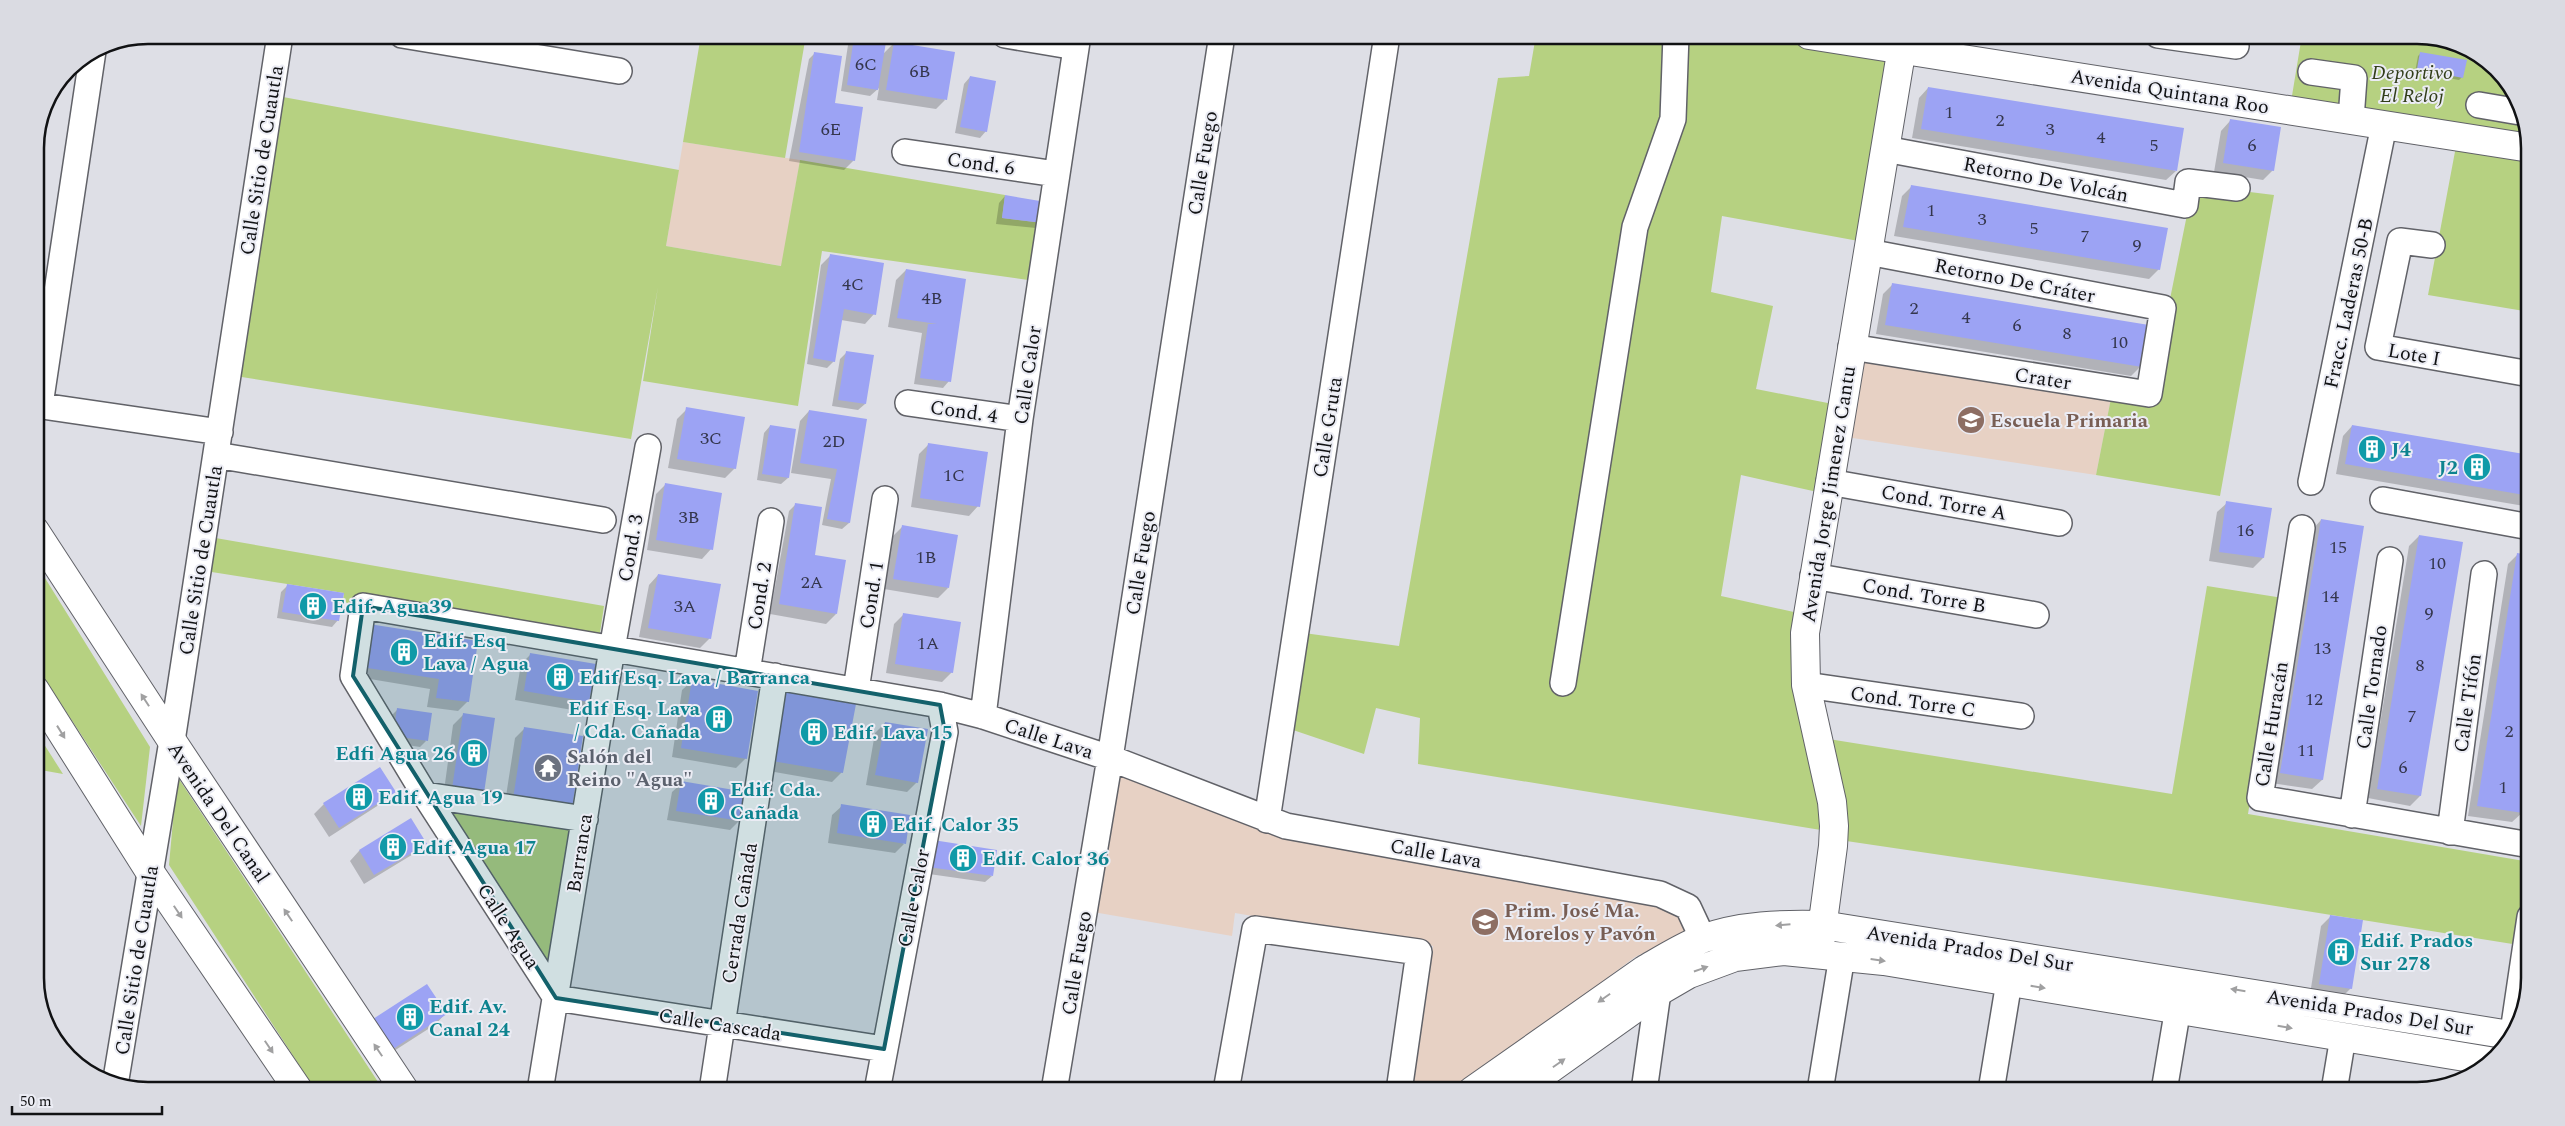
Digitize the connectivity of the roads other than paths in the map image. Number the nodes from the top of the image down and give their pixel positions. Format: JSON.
{"nodes":[{"id":1,"x":279,"y":44,"type":"edge"},
{"id":2,"x":456,"y":44,"type":"edge"},
{"id":3,"x":1077,"y":44,"type":"edge"},
{"id":4,"x":1221,"y":44,"type":"edge"},
{"id":5,"x":1386,"y":44,"type":"edge"},
{"id":6,"x":1676,"y":44,"type":"edge"},
{"id":7,"x":1903,"y":44,"type":"edge"},
{"id":8,"x":1915,"y":44,"type":"edge"},
{"id":9,"x":2222,"y":44,"type":"edge"},
{"id":10,"x":2236,"y":46,"type":"dead end"},
{"id":11,"x":92,"y":61,"type":"edge"},
{"id":12,"x":619,"y":71,"type":"dead end"},
{"id":13,"x":2311,"y":72,"type":"dead end"},
{"id":14,"x":2479,"y":105,"type":"dead end"},
{"id":15,"x":2515,"y":111,"type":"edge"},
{"id":16,"x":2351,"y":119,"type":"junction"},
{"id":17,"x":2384,"y":125,"type":"junction"},
{"id":18,"x":2521,"y":147,"type":"edge"},
{"id":19,"x":1885,"y":148,"type":"junction"},
{"id":20,"x":906,"y":152,"type":"dead end"},
{"id":21,"x":1056,"y":174,"type":"junction"},
{"id":22,"x":2237,"y":188,"type":"dead end"},
{"id":23,"x":2432,"y":245,"type":"dead end"},
{"id":24,"x":1868,"y":252,"type":"junction"},
{"id":25,"x":2163,"y":308,"type":"joint"},
{"id":26,"x":1852,"y":347,"type":"junction"},
{"id":27,"x":44,"y":366,"type":"edge"},
{"id":28,"x":2521,"y":372,"type":"edge"},
{"id":29,"x":908,"y":403,"type":"dead end"},
{"id":30,"x":44,"y":406,"type":"edge"},
{"id":31,"x":1020,"y":419,"type":"junction"},
{"id":32,"x":218,"y":443,"type":"junction"},
{"id":33,"x":648,"y":447,"type":"dead end"},
{"id":34,"x":1829,"y":482,"type":"junction"},
{"id":35,"x":2312,"y":482,"type":"dead end"},
{"id":36,"x":885,"y":499,"type":"dead end"},
{"id":37,"x":2383,"y":500,"type":"dead end"},
{"id":38,"x":603,"y":520,"type":"dead end"},
{"id":39,"x":771,"y":521,"type":"dead end"},
{"id":40,"x":2059,"y":523,"type":"dead end"},
{"id":41,"x":2521,"y":525,"type":"edge"},
{"id":42,"x":2302,"y":528,"type":"dead end"},
{"id":43,"x":44,"y":545,"type":"edge"},
{"id":44,"x":2390,"y":560,"type":"dead end"},
{"id":45,"x":2484,"y":574,"type":"dead end"},
{"id":46,"x":1813,"y":576,"type":"junction"},
{"id":47,"x":2036,"y":615,"type":"dead end"},
{"id":48,"x":612,"y":649,"type":"junction"},
{"id":49,"x":747,"y":672,"type":"junction"},
{"id":50,"x":353,"y":676,"type":"joint"},
{"id":51,"x":775,"y":676,"type":"junction"},
{"id":52,"x":1563,"y":684,"type":"dead end"},
{"id":53,"x":1806,"y":685,"type":"junction"},
{"id":54,"x":856,"y":690,"type":"junction"},
{"id":55,"x":44,"y":704,"type":"edge"},
{"id":56,"x":940,"y":705,"type":"junction"},
{"id":57,"x":983,"y":716,"type":"junction"},
{"id":58,"x":2021,"y":716,"type":"dead end"},
{"id":59,"x":172,"y":741,"type":"junction"},
{"id":60,"x":1110,"y":758,"type":"junction"},
{"id":61,"x":425,"y":795,"type":"junction"},
{"id":62,"x":2352,"y":815,"type":"junction"},
{"id":63,"x":585,"y":819,"type":"junction"},
{"id":64,"x":1267,"y":820,"type":"junction"},
{"id":65,"x":2450,"y":832,"type":"junction"},
{"id":66,"x":2521,"y":844,"type":"edge"},
{"id":67,"x":150,"y":872,"type":"junction"},
{"id":68,"x":1822,"y":925,"type":"junction"},
{"id":69,"x":1703,"y":939,"type":"junction"},
{"id":70,"x":1830,"y":954,"type":"junction"},
{"id":71,"x":1644,"y":970,"type":"junction"},
{"id":72,"x":2521,"y":978,"type":"edge"},
{"id":73,"x":2182,"y":981,"type":"junction"},
{"id":74,"x":2009,"y":982,"type":"junction"},
{"id":75,"x":1658,"y":992,"type":"junction"},
{"id":76,"x":556,"y":998,"type":"junction"},
{"id":77,"x":2177,"y":1009,"type":"junction"},
{"id":78,"x":2516,"y":1009,"type":"edge"},
{"id":79,"x":722,"y":1024,"type":"junction"},
{"id":80,"x":2505,"y":1034,"type":"edge"},
{"id":81,"x":2343,"y":1038,"type":"junction"},
{"id":82,"x":884,"y":1049,"type":"junction"},
{"id":83,"x":2481,"y":1060,"type":"edge"},
{"id":84,"x":116,"y":1077,"type":"edge"},
{"id":85,"x":293,"y":1082,"type":"edge"},
{"id":86,"x":400,"y":1082,"type":"edge"},
{"id":87,"x":542,"y":1082,"type":"edge"},
{"id":88,"x":713,"y":1082,"type":"edge"},
{"id":89,"x":878,"y":1082,"type":"edge"},
{"id":90,"x":1056,"y":1082,"type":"edge"},
{"id":91,"x":1228,"y":1082,"type":"edge"},
{"id":92,"x":1400,"y":1082,"type":"edge"},
{"id":93,"x":1485,"y":1082,"type":"edge"},
{"id":94,"x":1532,"y":1082,"type":"edge"},
{"id":95,"x":1645,"y":1082,"type":"edge"},
{"id":96,"x":1821,"y":1082,"type":"edge"},
{"id":97,"x":1992,"y":1082,"type":"edge"},
{"id":98,"x":2165,"y":1082,"type":"edge"},
{"id":99,"x":2336,"y":1082,"type":"edge"}],
"edges":[{"from":1,"to":32,"type":"street","name":"Calle Sitio de Cuautla"},
{"from":2,"to":12,"type":"street"},
{"from":3,"to":21,"type":"street","name":"Calle Calor"},
{"from":4,"to":60,"type":"street","name":"Calle Fuego"},
{"from":5,"to":64,"type":"street","name":"Calle Gruta"},
{"from":6,"to":52,"type":"street"},
{"from":7,"to":19,"type":"main road","name":"Avenida Jorge Jimenez Cantu"},
{"from":8,"to":16,"type":"main road","name":"Avenida Quintana Roo"},
{"from":9,"to":10,"type":"street"},
{"from":11,"to":27,"type":"street"},
{"from":13,"to":16,"type":"street"},
{"from":14,"to":15,"type":"street"},
{"from":16,"to":17,"type":"main road","name":"Avenida Quintana Roo"},
{"from":17,"to":18,"type":"main road","name":"Avenida Quintana Roo"},
{"from":17,"to":35,"type":"street","name":"Fracc. Laderas 50-B"},
{"from":19,"to":22,"type":"street","name":"Retorno De Volcán"},
{"from":19,"to":24,"type":"main road","name":"Avenida Jorge Jimenez Cantu"},
{"from":20,"to":21,"type":"street","name":"Cond. 6"},
{"from":21,"to":31,"type":"street","name":"Calle Calor"},
{"from":23,"to":28,"type":"street","name":"Lote I"},
{"from":24,"to":25,"type":"street","name":"Retorno De Cráter"},
{"from":24,"to":26,"type":"main road","name":"Avenida Jorge Jimenez Cantu"},
{"from":25,"to":26,"type":"street","name":"Crater"},
{"from":26,"to":34,"type":"main road","name":"Avenida Jorge Jimenez Cantu"},
{"from":29,"to":31,"type":"street","name":"Cond. 4"},
{"from":30,"to":32,"type":"street"},
{"from":31,"to":57,"type":"street","name":"Calle Calor"},
{"from":32,"to":38,"type":"street"},
{"from":32,"to":59,"type":"street","name":"Calle Sitio de Cuautla"},
{"from":33,"to":48,"type":"street","name":"Cond. 3"},
{"from":34,"to":40,"type":"street","name":"Cond. Torre A"},
{"from":34,"to":46,"type":"main road","name":"Avenida Jorge Jimenez Cantu"},
{"from":36,"to":54,"type":"street","name":"Cond. 1"},
{"from":37,"to":41,"type":"street"},
{"from":39,"to":49,"type":"street","name":"Cond. 2"},
{"from":42,"to":62,"type":"street","name":"Calle Huracán"},
{"from":59,"to":43,"type":"main road","name":"Avenida Del Canal","one_way":true},
{"from":44,"to":62,"type":"street","name":"Calle Tornado"},
{"from":45,"to":65,"type":"street","name":"Calle Tifón"},
{"from":46,"to":47,"type":"street","name":"Cond. Torre B"},
{"from":46,"to":53,"type":"main road","name":"Avenida Jorge Jimenez Cantu"},
{"from":48,"to":49,"type":"street","name":"Calle Lava"},
{"from":48,"to":50,"type":"street","name":"Calle Lava"},
{"from":48,"to":63,"type":"street","name":"Barranca"},
{"from":49,"to":51,"type":"street","name":"Calle Lava"},
{"from":50,"to":61,"type":"street","name":"Calle Agua"},
{"from":51,"to":54,"type":"street","name":"Calle Lava"},
{"from":51,"to":79,"type":"street","name":"Cerrada Cañada"},
{"from":53,"to":58,"type":"street","name":"Cond. Torre C"},
{"from":53,"to":68,"type":"main road","name":"Avenida Jorge Jimenez Cantu"},
{"from":54,"to":56,"type":"street","name":"Calle Lava"},
{"from":55,"to":67,"type":"main road","one_way":true},
{"from":56,"to":57,"type":"street","name":"Calle Lava"},
{"from":56,"to":82,"type":"street","name":"Calle Calor"},
{"from":57,"to":60,"type":"street","name":"Calle Lava"},
{"from":59,"to":67,"type":"street","name":"Calle Sitio de Cuautla"},
{"from":86,"to":59,"type":"main road","name":"Avenida Del Canal","one_way":true},
{"from":60,"to":64,"type":"street","name":"Calle Lava"},
{"from":60,"to":90,"type":"street","name":"Calle Fuego"},
{"from":61,"to":63,"type":"street"},
{"from":61,"to":76,"type":"street","name":"Calle Agua"},
{"from":62,"to":65,"type":"street","name":"Calle Huracán"},
{"from":63,"to":76,"type":"street","name":"Barranca"},
{"from":64,"to":69,"type":"street","name":"Calle Lava"},
{"from":65,"to":66,"type":"street","name":"Calle Huracán"},
{"from":67,"to":84,"type":"street","name":"Calle Sitio de Cuautla"},
{"from":67,"to":85,"type":"main road","one_way":true},
{"from":68,"to":69,"type":"main road","name":"Avenida Prados Del Sur","one_way":true},
{"from":68,"to":70,"type":"main road","name":"Avenida Jorge Jimenez Cantu"},
{"from":68,"to":73,"type":"main road","name":"Avenida Prados Del Sur"},
{"from":69,"to":71,"type":"main road","name":"Avenida Prados Del Sur"},
{"from":70,"to":74,"type":"main road","name":"Avenida Prados Del Sur","one_way":true},
{"from":75,"to":70,"type":"main road","name":"Avenida Prados Del Sur","one_way":true},
{"from":70,"to":96,"type":"street"},
{"from":71,"to":75,"type":"street"},
{"from":71,"to":93,"type":"main road","name":"Avenida Prados Del Sur","one_way":true},
{"from":72,"to":78,"type":"street"},
{"from":73,"to":77,"type":"street"},
{"from":80,"to":73,"type":"main road","name":"Avenida Prados Del Sur","one_way":true},
{"from":74,"to":77,"type":"main road","name":"Avenida Prados Del Sur","one_way":true},
{"from":74,"to":97,"type":"street"},
{"from":94,"to":75,"type":"main road","name":"Avenida Prados Del Sur","one_way":true},
{"from":75,"to":95,"type":"street"},
{"from":76,"to":79,"type":"street","name":"Calle Cascada"},
{"from":76,"to":87,"type":"street","name":"Barranca"},
{"from":77,"to":81,"type":"main road","name":"Avenida Prados Del Sur","one_way":true},
{"from":77,"to":98,"type":"street"},
{"from":79,"to":82,"type":"street","name":"Calle Cascada"},
{"from":79,"to":88,"type":"street","name":"Cerrada Cañada"},
{"from":81,"to":83,"type":"main road","name":"Avenida Prados Del Sur"},
{"from":81,"to":99,"type":"street"},
{"from":82,"to":89,"type":"street","name":"Calle Calor"},
{"from":91,"to":92,"type":"street"}]}
